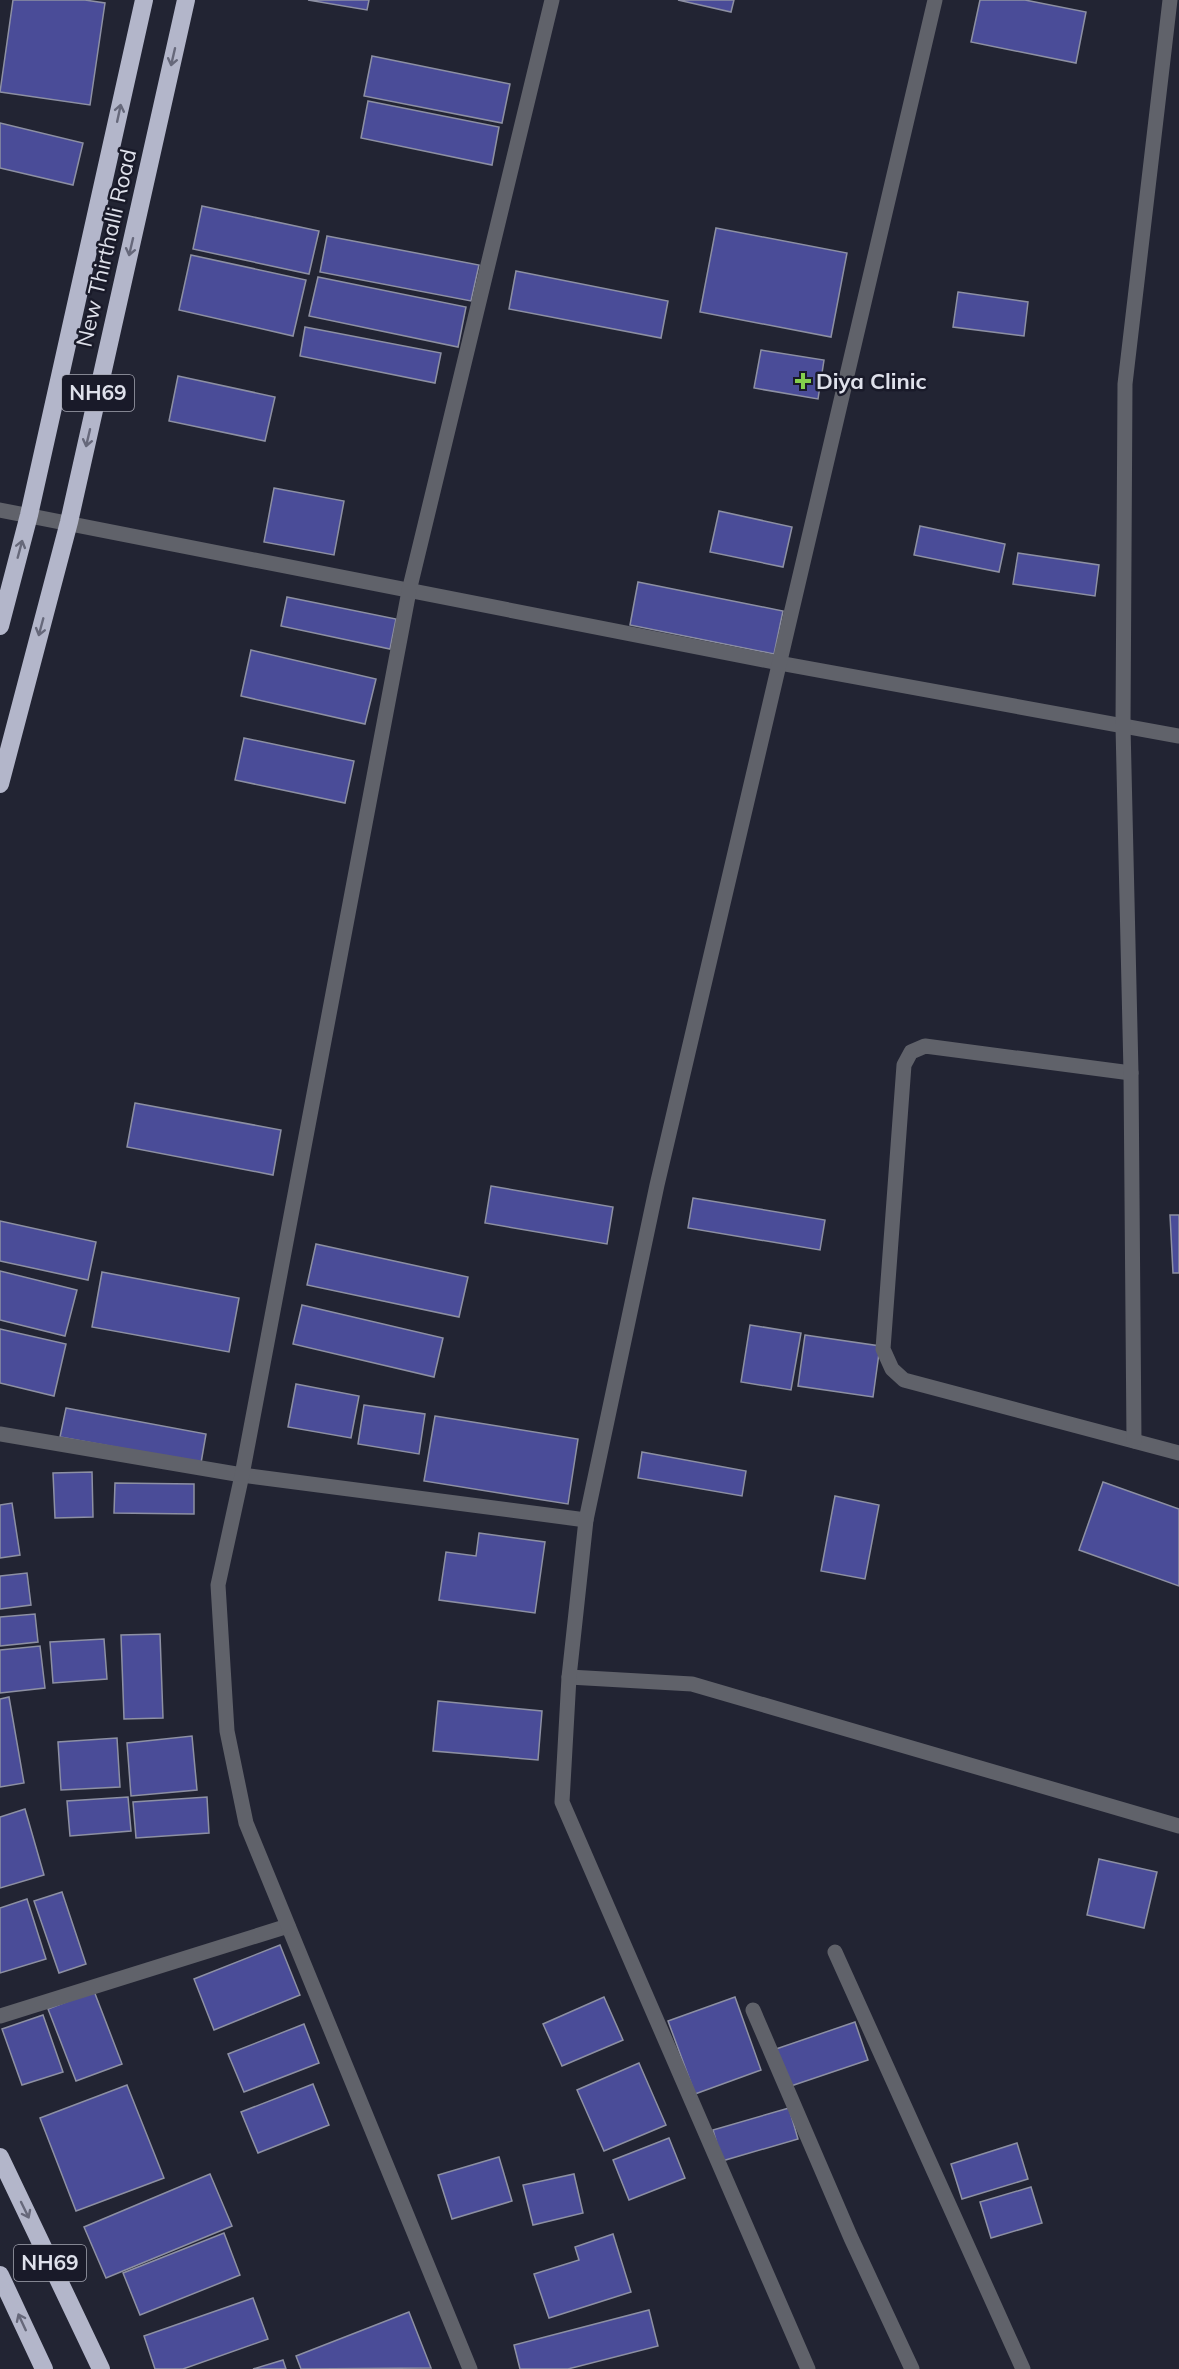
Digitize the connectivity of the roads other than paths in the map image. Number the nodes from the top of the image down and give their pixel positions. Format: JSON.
{"nodes":[{"id":1,"x":144,"y":0,"type":"edge"},
{"id":2,"x":186,"y":0,"type":"edge"},
{"id":3,"x":552,"y":0,"type":"edge"},
{"id":4,"x":935,"y":0,"type":"edge"},
{"id":5,"x":1170,"y":0,"type":"edge"},
{"id":6,"x":0,"y":510,"type":"edge"},
{"id":7,"x":29,"y":515,"type":"junction"},
{"id":8,"x":69,"y":522,"type":"junction"},
{"id":9,"x":409,"y":591,"type":"junction"},
{"id":10,"x":0,"y":626,"type":"edge"},
{"id":11,"x":779,"y":663,"type":"junction"},
{"id":12,"x":1123,"y":726,"type":"junction"},
{"id":13,"x":1179,"y":736,"type":"edge"},
{"id":14,"x":0,"y":784,"type":"edge"},
{"id":15,"x":1131,"y":1073,"type":"junction"},
{"id":16,"x":0,"y":1434,"type":"edge"},
{"id":17,"x":1134,"y":1441,"type":"junction"},
{"id":18,"x":1179,"y":1453,"type":"edge"},
{"id":19,"x":242,"y":1475,"type":"junction"},
{"id":20,"x":586,"y":1520,"type":"junction"},
{"id":21,"x":569,"y":1677,"type":"junction"},
{"id":22,"x":1179,"y":1826,"type":"edge"},
{"id":23,"x":288,"y":1926,"type":"junction"},
{"id":24,"x":836,"y":1952,"type":"dead end"},
{"id":25,"x":753,"y":2010,"type":"dead end"},
{"id":26,"x":0,"y":2016,"type":"edge"},
{"id":27,"x":0,"y":2157,"type":"edge"},
{"id":28,"x":0,"y":2275,"type":"edge"},
{"id":29,"x":44,"y":2369,"type":"edge"},
{"id":30,"x":101,"y":2369,"type":"edge"},
{"id":31,"x":470,"y":2369,"type":"edge"},
{"id":32,"x":808,"y":2369,"type":"edge"},
{"id":33,"x":912,"y":2369,"type":"edge"},
{"id":34,"x":1023,"y":2369,"type":"edge"}],
"edges":[{"from":7,"to":1,"type":"highway","number":"NH69","one_way":true},
{"from":2,"to":8,"type":"highway","name":"New Thirthalli Road","number":"NH69","one_way":true},
{"from":3,"to":9,"type":"street"},
{"from":4,"to":11,"type":"street"},
{"from":5,"to":12,"type":"street"},
{"from":6,"to":7,"type":"street"},
{"from":7,"to":8,"type":"street"},
{"from":10,"to":7,"type":"highway","number":"NH69","one_way":true},
{"from":8,"to":9,"type":"street"},
{"from":8,"to":14,"type":"highway","name":"New Thirthalli Road","number":"NH69","one_way":true},
{"from":9,"to":11,"type":"street"},
{"from":9,"to":19,"type":"street"},
{"from":11,"to":12,"type":"street"},
{"from":11,"to":20,"type":"street"},
{"from":12,"to":13,"type":"street"},
{"from":12,"to":15,"type":"street"},
{"from":15,"to":17,"type":"street"},
{"from":15,"to":17,"type":"street"},
{"from":16,"to":19,"type":"street"},
{"from":17,"to":18,"type":"street"},
{"from":19,"to":20,"type":"street"},
{"from":19,"to":23,"type":"street"},
{"from":20,"to":21,"type":"street"},
{"from":21,"to":22,"type":"street"},
{"from":21,"to":32,"type":"street"},
{"from":23,"to":26,"type":"street"},
{"from":23,"to":31,"type":"street"},
{"from":24,"to":34,"type":"street"},
{"from":25,"to":33,"type":"street"},
{"from":27,"to":30,"type":"highway","number":"NH69","one_way":true},
{"from":29,"to":28,"type":"highway","number":"NH69","one_way":true}]}
